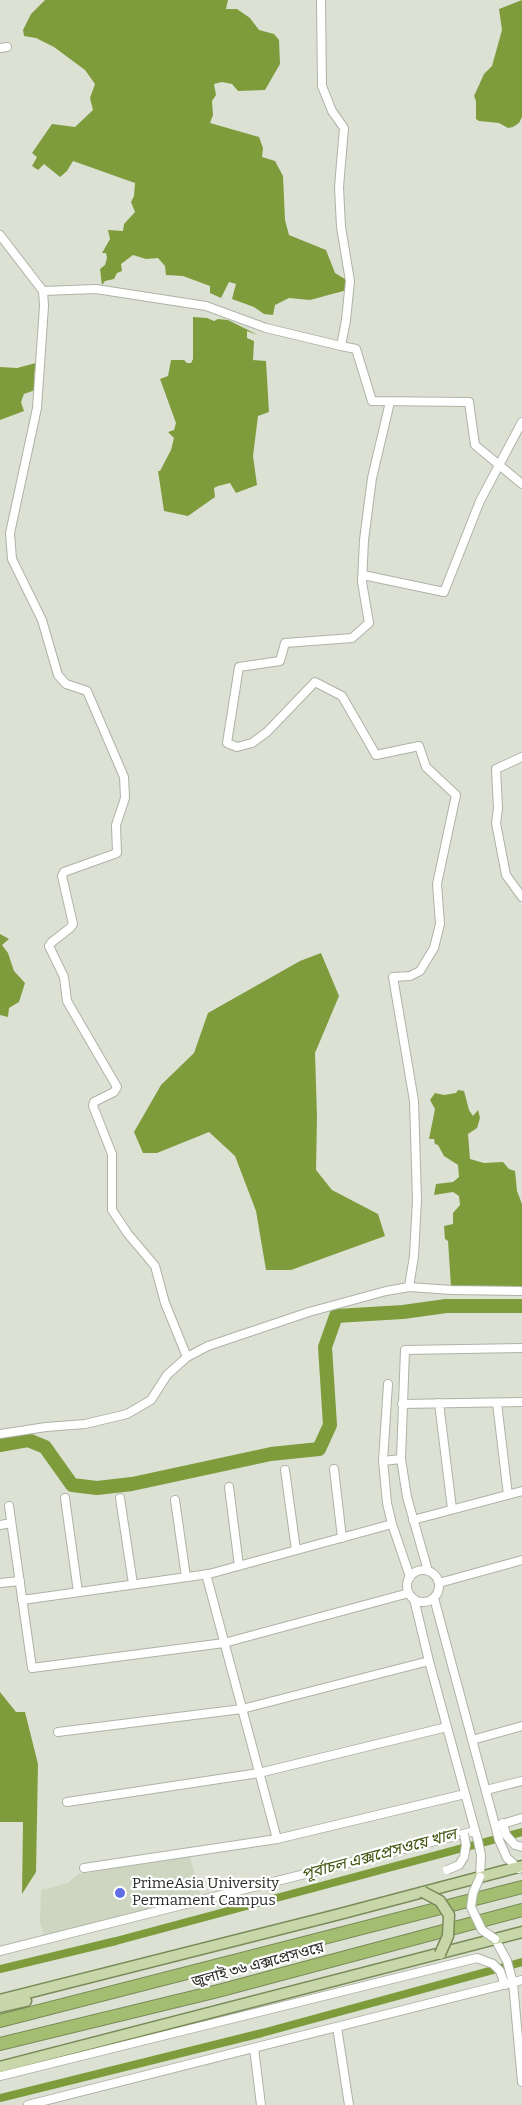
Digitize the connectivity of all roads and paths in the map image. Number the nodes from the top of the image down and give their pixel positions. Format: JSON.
{"nodes":[{"id":1,"x":321,"y":0,"type":"edge"},
{"id":2,"x":0,"y":235,"type":"edge"},
{"id":3,"x":43,"y":291,"type":"junction"},
{"id":4,"x":341,"y":346,"type":"junction"},
{"id":5,"x":390,"y":402,"type":"junction"},
{"id":6,"x":522,"y":422,"type":"edge"},
{"id":7,"x":522,"y":484,"type":"edge"},
{"id":8,"x":363,"y":575,"type":"junction"},
{"id":9,"x":522,"y":757,"type":"edge"},
{"id":10,"x":522,"y":897,"type":"edge"},
{"id":11,"x":409,"y":1287,"type":"junction"},
{"id":12,"x":522,"y":1291,"type":"edge"},
{"id":13,"x":522,"y":1348,"type":"edge"},
{"id":14,"x":187,"y":1357,"type":"junction"},
{"id":15,"x":388,"y":1384,"type":"dead end"},
{"id":16,"x":522,"y":1402,"type":"edge"},
{"id":17,"x":439,"y":1403,"type":"junction"},
{"id":18,"x":497,"y":1403,"type":"junction"},
{"id":19,"x":402,"y":1404,"type":"junction"},
{"id":20,"x":0,"y":1434,"type":"edge"},
{"id":21,"x":401,"y":1459,"type":"junction"},
{"id":22,"x":383,"y":1461,"type":"junction"},
{"id":23,"x":334,"y":1468,"type":"dead end"},
{"id":24,"x":285,"y":1470,"type":"dead end"},
{"id":25,"x":229,"y":1488,"type":"dead end"},
{"id":26,"x":522,"y":1491,"type":"edge"},
{"id":27,"x":508,"y":1495,"type":"junction"},
{"id":28,"x":65,"y":1498,"type":"dead end"},
{"id":29,"x":120,"y":1498,"type":"dead end"},
{"id":30,"x":175,"y":1500,"type":"dead end"},
{"id":31,"x":9,"y":1506,"type":"dead end"},
{"id":32,"x":452,"y":1509,"type":"junction"},
{"id":33,"x":413,"y":1520,"type":"junction"},
{"id":34,"x":11,"y":1523,"type":"junction"},
{"id":35,"x":392,"y":1524,"type":"junction"},
{"id":36,"x":0,"y":1525,"type":"edge"},
{"id":37,"x":342,"y":1538,"type":"junction"},
{"id":38,"x":296,"y":1550,"type":"junction"},
{"id":39,"x":522,"y":1560,"type":"edge"},
{"id":40,"x":239,"y":1566,"type":"junction"},
{"id":41,"x":428,"y":1571,"type":"junction"},
{"id":42,"x":206,"y":1574,"type":"junction"},
{"id":43,"x":186,"y":1577,"type":"junction"},
{"id":44,"x":410,"y":1577,"type":"junction"},
{"id":45,"x":20,"y":1581,"type":"junction"},
{"id":46,"x":0,"y":1583,"type":"edge"},
{"id":47,"x":439,"y":1583,"type":"junction"},
{"id":48,"x":133,"y":1584,"type":"junction"},
{"id":49,"x":78,"y":1592,"type":"junction"},
{"id":50,"x":412,"y":1596,"type":"junction"},
{"id":51,"x":434,"y":1598,"type":"junction"},
{"id":52,"x":22,"y":1600,"type":"junction"},
{"id":53,"x":224,"y":1643,"type":"junction"},
{"id":54,"x":429,"y":1661,"type":"junction"},
{"id":55,"x":242,"y":1709,"type":"junction"},
{"id":56,"x":522,"y":1726,"type":"edge"},
{"id":57,"x":447,"y":1727,"type":"junction"},
{"id":58,"x":58,"y":1732,"type":"dead end"},
{"id":59,"x":472,"y":1740,"type":"junction"},
{"id":60,"x":259,"y":1773,"type":"junction"},
{"id":61,"x":522,"y":1781,"type":"edge"},
{"id":62,"x":486,"y":1790,"type":"junction"},
{"id":63,"x":465,"y":1794,"type":"junction"},
{"id":64,"x":67,"y":1802,"type":"dead end"},
{"id":65,"x":522,"y":1818,"type":"edge"},
{"id":66,"x":499,"y":1825,"type":"junction"},
{"id":67,"x":475,"y":1831,"type":"junction"},
{"id":68,"x":464,"y":1834,"type":"dead end"},
{"id":69,"x":277,"y":1839,"type":"junction"},
{"id":70,"x":522,"y":1847,"type":"edge"},
{"id":71,"x":84,"y":1868,"type":"dead end"},
{"id":72,"x":520,"y":1868,"type":"edge"},
{"id":73,"x":447,"y":1870,"type":"dead end"},
{"id":74,"x":480,"y":1877,"type":"junction"},
{"id":75,"x":522,"y":1887,"type":"edge"},
{"id":76,"x":423,"y":1892,"type":"junction"},
{"id":77,"x":522,"y":1910,"type":"edge"},
{"id":78,"x":522,"y":1932,"type":"edge"},
{"id":79,"x":495,"y":1939,"type":"junction"},
{"id":80,"x":0,"y":1952,"type":"edge"},
{"id":81,"x":440,"y":1953,"type":"junction"},
{"id":82,"x":82,"y":1979,"type":"junction"},
{"id":83,"x":513,"y":1983,"type":"edge"},
{"id":84,"x":0,"y":2000,"type":"edge"},
{"id":85,"x":0,"y":2007,"type":"edge"},
{"id":86,"x":0,"y":2021,"type":"edge"},
{"id":87,"x":337,"y":2027,"type":"junction"},
{"id":88,"x":0,"y":2044,"type":"edge"},
{"id":89,"x":254,"y":2048,"type":"junction"},
{"id":90,"x":0,"y":2067,"type":"edge"},
{"id":91,"x":0,"y":2076,"type":"edge"},
{"id":92,"x":522,"y":2082,"type":"edge"},
{"id":93,"x":28,"y":2105,"type":"edge"},
{"id":94,"x":261,"y":2105,"type":"edge"},
{"id":95,"x":350,"y":2105,"type":"edge"}],
"edges":[{"from":1,"to":4,"type":"street"},
{"from":2,"to":3,"type":"street"},
{"from":3,"to":4,"type":"street"},
{"from":3,"to":14,"type":"street"},
{"from":4,"to":5,"type":"street"},
{"from":5,"to":7,"type":"street"},
{"from":5,"to":8,"type":"street"},
{"from":6,"to":8,"type":"street"},
{"from":8,"to":11,"type":"street"},
{"from":9,"to":10,"type":"street"},
{"from":11,"to":12,"type":"street"},
{"from":11,"to":14,"type":"street"},
{"from":13,"to":19,"type":"street"},
{"from":14,"to":20,"type":"street"},
{"from":15,"to":22,"type":"street"},
{"from":16,"to":18,"type":"street"},
{"from":17,"to":18,"type":"street"},
{"from":17,"to":19,"type":"street"},
{"from":17,"to":32,"type":"street"},
{"from":18,"to":27,"type":"street"},
{"from":19,"to":21,"type":"street"},
{"from":21,"to":22,"type":"street"},
{"from":21,"to":33,"type":"street"},
{"from":22,"to":35,"type":"street"},
{"from":23,"to":37,"type":"street"},
{"from":24,"to":38,"type":"street"},
{"from":25,"to":40,"type":"street"},
{"from":26,"to":27,"type":"street"},
{"from":27,"to":32,"type":"street"},
{"from":28,"to":49,"type":"street"},
{"from":29,"to":48,"type":"street"},
{"from":30,"to":43,"type":"street"},
{"from":31,"to":34,"type":"street"},
{"from":32,"to":33,"type":"street"},
{"from":33,"to":41,"type":"street"},
{"from":34,"to":36,"type":"street"},
{"from":34,"to":45,"type":"street"},
{"from":35,"to":37,"type":"street"},
{"from":35,"to":44,"type":"street"},
{"from":37,"to":38,"type":"street"},
{"from":38,"to":40,"type":"street"},
{"from":39,"to":47,"type":"street"},
{"from":40,"to":42,"type":"street"},
{"from":41,"to":44,"type":"street"},
{"from":41,"to":47,"type":"street"},
{"from":42,"to":43,"type":"street"},
{"from":42,"to":53,"type":"street"},
{"from":43,"to":48,"type":"street"},
{"from":44,"to":50,"type":"street"},
{"from":45,"to":46,"type":"street"},
{"from":45,"to":52,"type":"street"},
{"from":47,"to":51,"type":"street"},
{"from":48,"to":49,"type":"street"},
{"from":49,"to":52,"type":"street"},
{"from":50,"to":51,"type":"street"},
{"from":50,"to":53,"type":"street"},
{"from":50,"to":54,"type":"street"},
{"from":51,"to":59,"type":"street"},
{"from":52,"to":53,"type":"street"},
{"from":53,"to":55,"type":"street"},
{"from":54,"to":55,"type":"street"},
{"from":54,"to":57,"type":"street"},
{"from":55,"to":58,"type":"street"},
{"from":55,"to":60,"type":"street"},
{"from":56,"to":59,"type":"street"},
{"from":57,"to":60,"type":"street"},
{"from":57,"to":63,"type":"street"},
{"from":59,"to":62,"type":"street"},
{"from":60,"to":64,"type":"street"},
{"from":60,"to":69,"type":"street"},
{"from":61,"to":62,"type":"street"},
{"from":62,"to":66,"type":"street"},
{"from":63,"to":67,"type":"street"},
{"from":63,"to":69,"type":"street"},
{"from":65,"to":66,"type":"street"},
{"from":66,"to":70,"type":"street"},
{"from":66,"to":72,"type":"street"},
{"from":67,"to":74,"type":"street"},
{"from":67,"to":80,"type":"street"},
{"from":68,"to":73,"type":"street","bridge":true},
{"from":69,"to":71,"type":"street"},
{"from":72,"to":74,"type":"main road"},
{"from":74,"to":76,"type":"main road"},
{"from":74,"to":79,"type":"street","bridge":true},
{"from":75,"to":86,"type":"highway","name":"জুলাই ৩৬ এক্সপ্রেসওয়ে"},
{"from":76,"to":81,"type":"main road","bridge":true},
{"from":76,"to":82,"type":"main road"},
{"from":77,"to":88,"type":"highway","name":"জুলাই ৩৬ এক্সপ্রেসওয়ে"},
{"from":78,"to":79,"type":"main road"},
{"from":79,"to":81,"type":"main road"},
{"from":79,"to":83,"type":"street"},
{"from":81,"to":90,"type":"main road"},
{"from":82,"to":84,"type":"main road"},
{"from":82,"to":85,"type":"main road"},
{"from":83,"to":87,"type":"street"},
{"from":83,"to":91,"type":"street"},
{"from":83,"to":92,"type":"street"},
{"from":87,"to":89,"type":"street"},
{"from":87,"to":95,"type":"street"},
{"from":89,"to":93,"type":"street"},
{"from":89,"to":94,"type":"street"}]}
